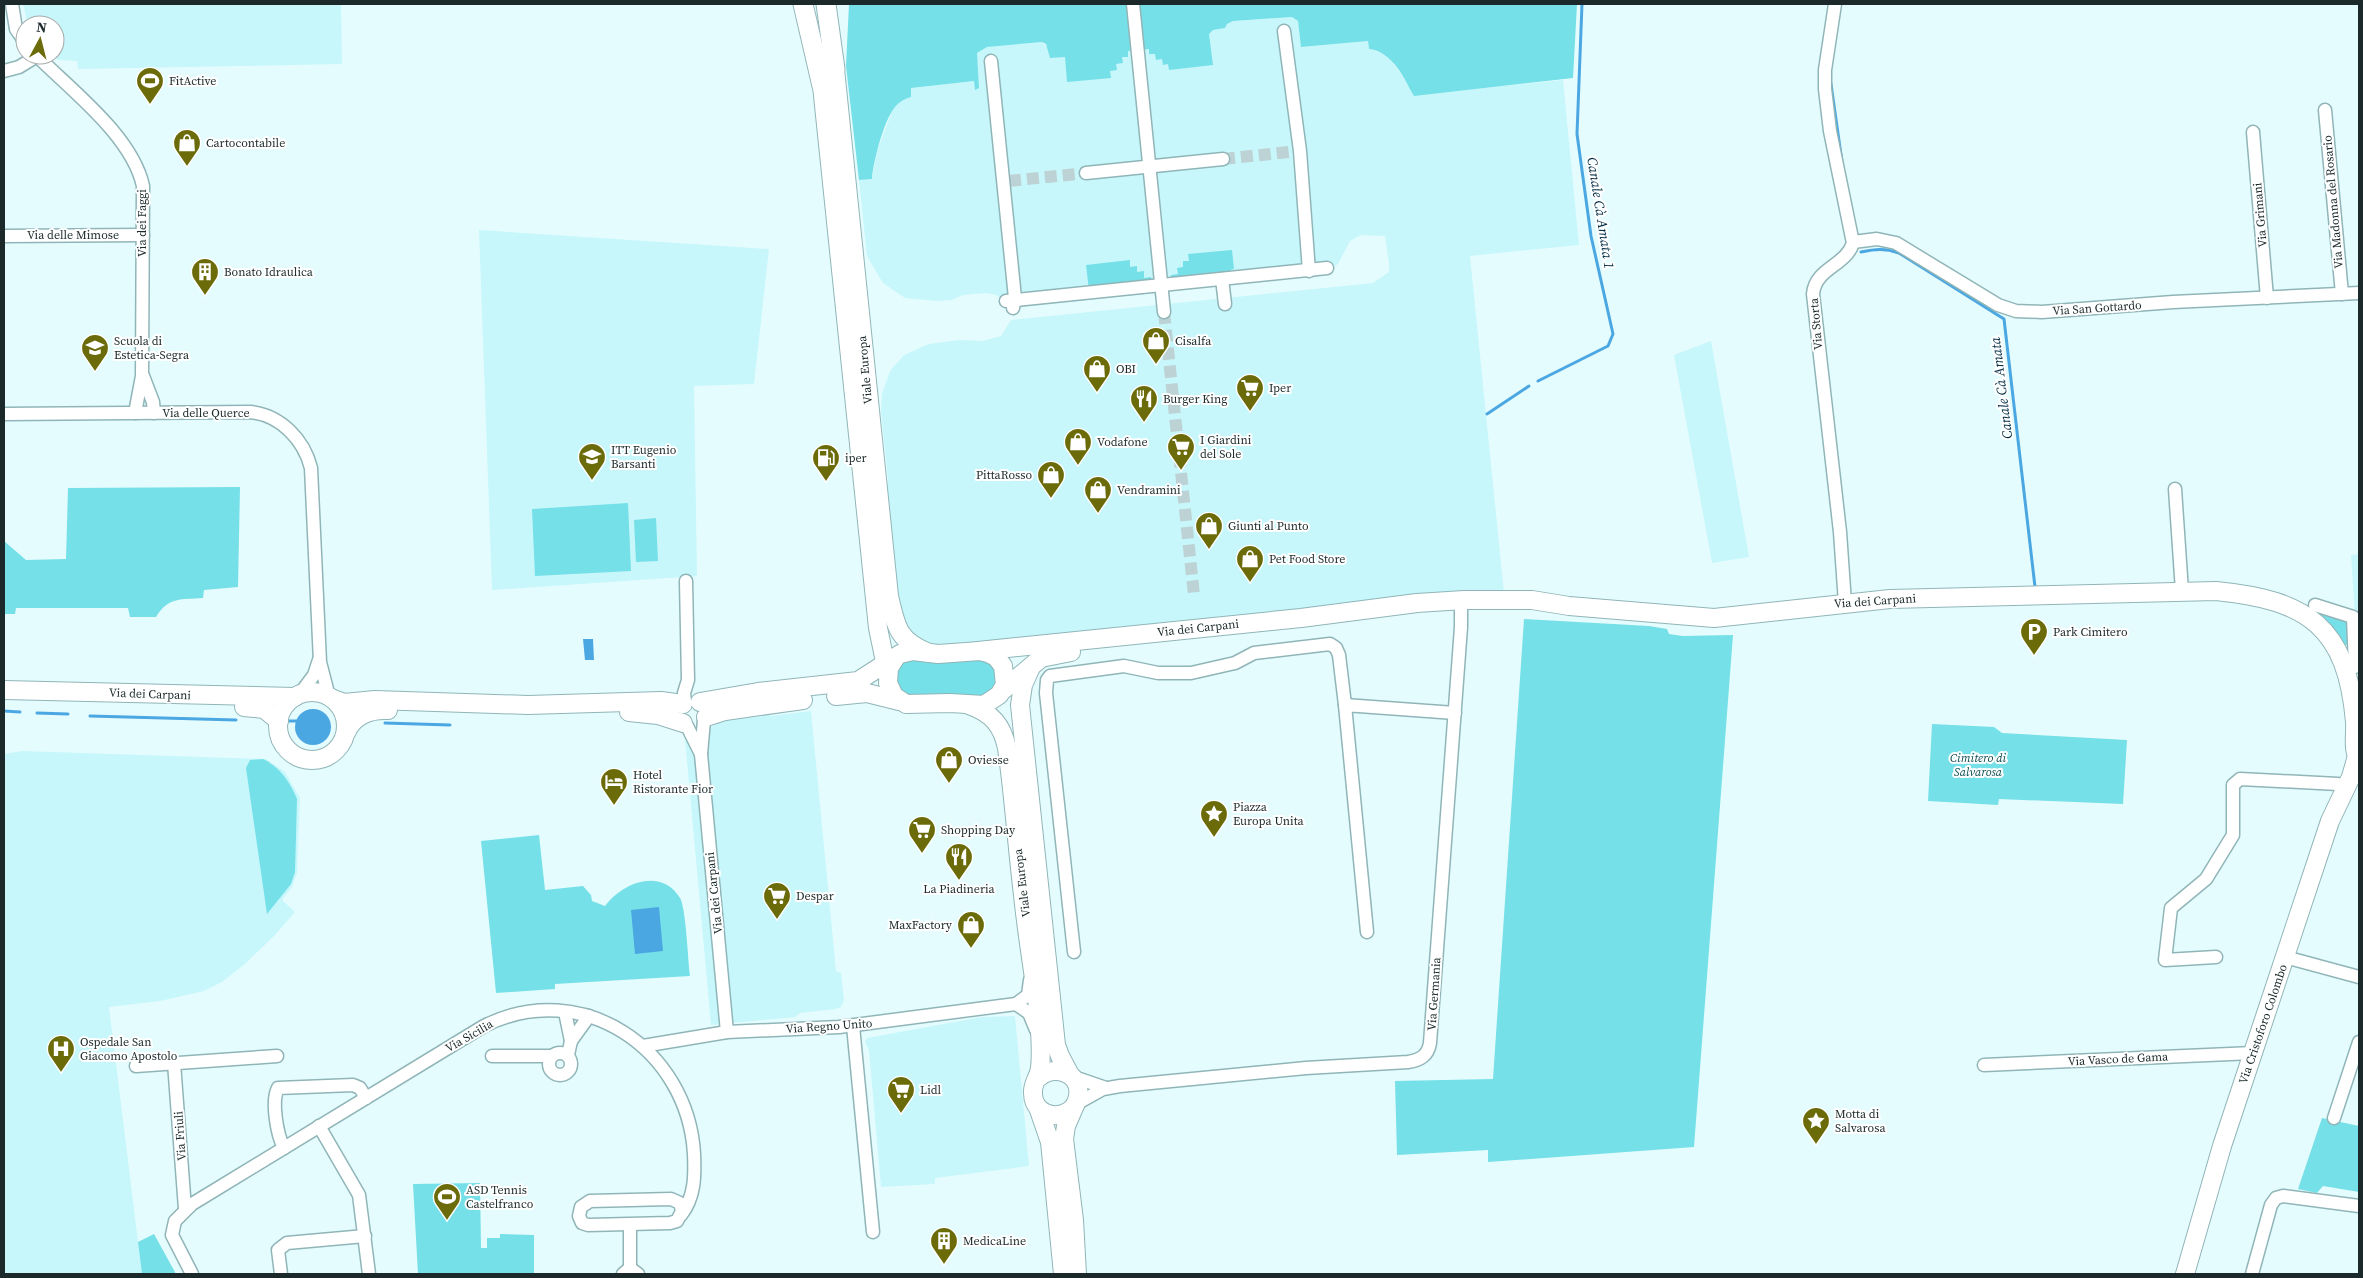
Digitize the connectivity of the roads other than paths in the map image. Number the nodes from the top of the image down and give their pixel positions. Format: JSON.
{"nodes":[{"id":1,"x":12,"y":4,"type":"edge"},
{"id":2,"x":803,"y":4,"type":"edge"},
{"id":3,"x":815,"y":4,"type":"edge"},
{"id":4,"x":826,"y":4,"type":"edge"},
{"id":5,"x":836,"y":4,"type":"edge"},
{"id":6,"x":1133,"y":4,"type":"edge"},
{"id":7,"x":1835,"y":4,"type":"edge"},
{"id":8,"x":15,"y":23,"type":"edge"},
{"id":9,"x":1284,"y":31,"type":"dead end"},
{"id":10,"x":991,"y":62,"type":"dead end"},
{"id":11,"x":21,"y":65,"type":"edge"},
{"id":12,"x":47,"y":65,"type":"edge"},
{"id":13,"x":835,"y":69,"type":"junction"},
{"id":14,"x":4,"y":71,"type":"edge"},
{"id":15,"x":822,"y":86,"type":"junction"},
{"id":16,"x":2325,"y":110,"type":"dead end"},
{"id":17,"x":2253,"y":132,"type":"dead end"},
{"id":18,"x":1224,"y":159,"type":"tunnel mouth"},
{"id":19,"x":1150,"y":166,"type":"junction"},
{"id":20,"x":1086,"y":173,"type":"tunnel mouth"},
{"id":21,"x":143,"y":235,"type":"junction"},
{"id":22,"x":4,"y":236,"type":"edge"},
{"id":23,"x":1853,"y":242,"type":"junction"},
{"id":24,"x":1327,"y":268,"type":"dead end"},
{"id":25,"x":1309,"y":271,"type":"junction"},
{"id":26,"x":1222,"y":279,"type":"junction"},
{"id":27,"x":1162,"y":286,"type":"junction"},
{"id":28,"x":2359,"y":293,"type":"edge"},
{"id":29,"x":2342,"y":294,"type":"junction"},
{"id":30,"x":2267,"y":298,"type":"junction"},
{"id":31,"x":1226,"y":304,"type":"dead end"},
{"id":32,"x":1164,"y":312,"type":"tunnel mouth"},
{"id":33,"x":142,"y":371,"type":"junction"},
{"id":34,"x":135,"y":413,"type":"junction"},
{"id":35,"x":154,"y":413,"type":"junction"},
{"id":36,"x":4,"y":414,"type":"edge"},
{"id":37,"x":2175,"y":489,"type":"dead end"},
{"id":38,"x":686,"y":581,"type":"dead end"},
{"id":39,"x":2182,"y":591,"type":"junction"},
{"id":40,"x":1418,"y":603,"type":"junction"},
{"id":41,"x":1845,"y":603,"type":"junction"},
{"id":42,"x":2315,"y":605,"type":"dead end"},
{"id":43,"x":1569,"y":606,"type":"junction"},
{"id":44,"x":1457,"y":608,"type":"junction"},
{"id":45,"x":1347,"y":623,"type":"junction"},
{"id":46,"x":878,"y":628,"type":"junction"},
{"id":47,"x":978,"y":651,"type":"junction"},
{"id":48,"x":930,"y":653,"type":"junction"},
{"id":49,"x":320,"y":658,"type":"junction"},
{"id":50,"x":1033,"y":664,"type":"junction"},
{"id":51,"x":890,"y":666,"type":"junction"},
{"id":52,"x":2355,"y":667,"type":"dead end"},
{"id":53,"x":865,"y":678,"type":"junction"},
{"id":54,"x":1006,"y":683,"type":"junction"},
{"id":55,"x":4,"y":690,"type":"edge"},
{"id":56,"x":297,"y":696,"type":"junction"},
{"id":57,"x":331,"y":698,"type":"junction"},
{"id":58,"x":4,"y":701,"type":"edge"},
{"id":59,"x":899,"y":701,"type":"junction"},
{"id":60,"x":969,"y":705,"type":"junction"},
{"id":61,"x":1020,"y":705,"type":"junction"},
{"id":62,"x":1345,"y":705,"type":"junction"},
{"id":63,"x":696,"y":708,"type":"junction"},
{"id":64,"x":496,"y":709,"type":"junction"},
{"id":65,"x":1455,"y":713,"type":"junction"},
{"id":66,"x":278,"y":721,"type":"junction"},
{"id":67,"x":685,"y":724,"type":"junction"},
{"id":68,"x":346,"y":733,"type":"junction"},
{"id":69,"x":701,"y":754,"type":"junction"},
{"id":70,"x":2356,"y":755,"type":"edge"},
{"id":71,"x":1023,"y":897,"type":"junction"},
{"id":72,"x":1367,"y":932,"type":"dead end"},
{"id":73,"x":1074,"y":952,"type":"dead end"},
{"id":74,"x":2216,"y":957,"type":"dead end"},
{"id":75,"x":2285,"y":957,"type":"junction"},
{"id":76,"x":2359,"y":976,"type":"edge"},
{"id":77,"x":1016,"y":1004,"type":"junction"},
{"id":78,"x":565,"y":1012,"type":"junction"},
{"id":79,"x":589,"y":1016,"type":"junction"},
{"id":80,"x":852,"y":1026,"type":"junction"},
{"id":81,"x":728,"y":1032,"type":"junction"},
{"id":82,"x":571,"y":1041,"type":"junction"},
{"id":83,"x":2359,"y":1042,"type":"edge"},
{"id":84,"x":643,"y":1046,"type":"junction"},
{"id":85,"x":2253,"y":1053,"type":"junction"},
{"id":86,"x":1040,"y":1054,"type":"junction"},
{"id":87,"x":568,"y":1055,"type":"junction"},
{"id":88,"x":277,"y":1056,"type":"dead end"},
{"id":89,"x":492,"y":1056,"type":"dead end"},
{"id":90,"x":551,"y":1056,"type":"junction"},
{"id":91,"x":174,"y":1063,"type":"junction"},
{"id":92,"x":1984,"y":1065,"type":"dead end"},
{"id":93,"x":136,"y":1066,"type":"dead end"},
{"id":94,"x":1070,"y":1076,"type":"junction"},
{"id":95,"x":1037,"y":1080,"type":"junction"},
{"id":96,"x":1106,"y":1088,"type":"junction"},
{"id":97,"x":366,"y":1098,"type":"junction"},
{"id":98,"x":1075,"y":1105,"type":"junction"},
{"id":99,"x":1040,"y":1110,"type":"junction"},
{"id":100,"x":2334,"y":1118,"type":"dead end"},
{"id":101,"x":319,"y":1126,"type":"junction"},
{"id":102,"x":284,"y":1148,"type":"junction"},
{"id":103,"x":693,"y":1175,"type":"junction"},
{"id":104,"x":668,"y":1199,"type":"junction"},
{"id":105,"x":2359,"y":1206,"type":"edge"},
{"id":106,"x":185,"y":1209,"type":"junction"},
{"id":107,"x":681,"y":1215,"type":"junction"},
{"id":108,"x":630,"y":1225,"type":"junction"},
{"id":109,"x":873,"y":1232,"type":"dead end"},
{"id":110,"x":364,"y":1236,"type":"junction"},
{"id":111,"x":630,"y":1272,"type":"edge"},
{"id":112,"x":192,"y":1274,"type":"edge"},
{"id":113,"x":281,"y":1274,"type":"edge"},
{"id":114,"x":369,"y":1274,"type":"edge"},
{"id":115,"x":1063,"y":1274,"type":"edge"},
{"id":116,"x":1077,"y":1274,"type":"edge"},
{"id":117,"x":2185,"y":1274,"type":"edge"},
{"id":118,"x":2252,"y":1274,"type":"edge"}],
"edges":[{"from":1,"to":8,"type":"street"},
{"from":2,"to":15,"type":"main road"},
{"from":3,"to":15,"type":"main road"},
{"from":4,"to":13,"type":"main road"},
{"from":5,"to":13,"type":"main road"},
{"from":6,"to":19,"type":"street"},
{"from":7,"to":23,"type":"street"},
{"from":9,"to":25,"type":"street"},
{"from":10,"to":27,"type":"street"},
{"from":11,"to":14,"type":"street"},
{"from":12,"to":21,"type":"street","name":"Via dei Faggi"},
{"from":13,"to":48,"type":"street","name":"Viale Europa"},
{"from":15,"to":46,"type":"street","name":"Viale Europa"},
{"from":16,"to":29,"type":"street","name":"Via Madonna del Rosario"},
{"from":17,"to":30,"type":"street","name":"Via Grimani"},
{"from":18,"to":19,"type":"street"},
{"from":19,"to":20,"type":"street"},
{"from":19,"to":27,"type":"street"},
{"from":21,"to":22,"type":"street","name":"Via delle Mimose"},
{"from":21,"to":33,"type":"street","name":"Via dei Faggi"},
{"from":23,"to":30,"type":"street","name":"Via San Gottardo"},
{"from":23,"to":41,"type":"street","name":"Via Storta"},
{"from":24,"to":25,"type":"street"},
{"from":25,"to":26,"type":"street"},
{"from":26,"to":27,"type":"street"},
{"from":26,"to":31,"type":"street"},
{"from":27,"to":32,"type":"street"},
{"from":28,"to":29,"type":"street","name":"Via San Gottardo"},
{"from":29,"to":30,"type":"street","name":"Via San Gottardo"},
{"from":33,"to":34,"type":"street","name":"Via dei Faggi"},
{"from":33,"to":35,"type":"street","name":"Via dei Faggi"},
{"from":34,"to":35,"type":"street","name":"Via delle Querce"},
{"from":34,"to":36,"type":"street","name":"Via delle Querce"},
{"from":35,"to":49,"type":"street","name":"Via delle Querce"},
{"from":37,"to":39,"type":"street"},
{"from":38,"to":63,"type":"street"},
{"from":39,"to":41,"type":"street","name":"Via dei Carpani"},
{"from":39,"to":70,"type":"street","name":"Via dei Carpani"},
{"from":40,"to":44,"type":"street","name":"Via dei Carpani"},
{"from":40,"to":45,"type":"street","name":"Via dei Carpani"},
{"from":40,"to":47,"type":"street","name":"Via dei Carpani"},
{"from":41,"to":43,"type":"street","name":"Via dei Carpani"},
{"from":42,"to":52,"type":"street"},
{"from":43,"to":44,"type":"street","name":"Via dei Carpani"},
{"from":43,"to":44,"type":"street","name":"Via dei Carpani"},
{"from":44,"to":45,"type":"street","name":"Via dei Carpani"},
{"from":44,"to":65,"type":"street","name":"Via Germania"},
{"from":45,"to":50,"type":"street","name":"Via dei Carpani"},
{"from":46,"to":51,"type":"street","name":"Viale Europa"},
{"from":46,"to":53,"type":"street"},
{"from":47,"to":48,"type":"street","name":"Via dei Carpani"},
{"from":47,"to":54,"type":"street","name":"Viale Europa"},
{"from":48,"to":51,"type":"street","name":"Via dei Carpani"},
{"from":49,"to":56,"type":"street","name":"Via delle Querce"},
{"from":49,"to":57,"type":"street","name":"Via delle Querce"},
{"from":50,"to":54,"type":"street","name":"Via dei Carpani"},
{"from":50,"to":61,"type":"street","name":"Viale Europa"},
{"from":51,"to":53,"type":"street"},
{"from":51,"to":59,"type":"street","name":"Viale Europa"},
{"from":53,"to":63,"type":"street"},
{"from":54,"to":60,"type":"street","name":"Via dei Carpani"},
{"from":54,"to":61,"type":"street","name":"Viale Europa"},
{"from":55,"to":56,"type":"street","name":"Via dei Carpani"},
{"from":56,"to":57,"type":"street"},
{"from":56,"to":66,"type":"street"},
{"from":57,"to":64,"type":"street"},
{"from":57,"to":68,"type":"street"},
{"from":58,"to":66,"type":"street","name":"Via dei Carpani"},
{"from":59,"to":60,"type":"street"},
{"from":59,"to":63,"type":"street"},
{"from":60,"to":71,"type":"street","name":"Viale Europa"},
{"from":61,"to":94,"type":"street","name":"Viale Europa"},
{"from":62,"to":65,"type":"street"},
{"from":62,"to":72,"type":"street"},
{"from":62,"to":73,"type":"street"},
{"from":63,"to":64,"type":"street"},
{"from":63,"to":67,"type":"street"},
{"from":63,"to":69,"type":"street","name":"Via dei Carpani"},
{"from":64,"to":67,"type":"street"},
{"from":64,"to":68,"type":"street"},
{"from":65,"to":96,"type":"street","name":"Via Germania"},
{"from":66,"to":68,"type":"street"},
{"from":67,"to":69,"type":"street","name":"Via dei Carpani"},
{"from":69,"to":81,"type":"street","name":"Via dei Carpani"},
{"from":70,"to":74,"type":"street"},
{"from":70,"to":75,"type":"street","name":"Via Cristoforo Colombo"},
{"from":71,"to":77,"type":"street"},
{"from":71,"to":86,"type":"street","name":"Viale Europa"},
{"from":75,"to":76,"type":"street"},
{"from":75,"to":85,"type":"street","name":"Via Cristoforo Colombo"},
{"from":77,"to":80,"type":"street","name":"Via Regno Unito"},
{"from":77,"to":86,"type":"street"},
{"from":78,"to":79,"type":"street","name":"Via Sicilia"},
{"from":78,"to":82,"type":"street"},
{"from":78,"to":97,"type":"street","name":"Via Sicilia"},
{"from":79,"to":82,"type":"street"},
{"from":79,"to":84,"type":"street","name":"Via Sicilia"},
{"from":80,"to":81,"type":"street","name":"Via Regno Unito"},
{"from":80,"to":109,"type":"street"},
{"from":81,"to":84,"type":"street","name":"Via Regno Unito"},
{"from":82,"to":87,"type":"street"},
{"from":83,"to":100,"type":"street"},
{"from":84,"to":103,"type":"street","name":"Via Sicilia"},
{"from":85,"to":92,"type":"street","name":"Via Vasco de Gama"},
{"from":85,"to":117,"type":"street","name":"Via Cristoforo Colombo"},
{"from":86,"to":95,"type":"street","name":"Viale Europa"},
{"from":87,"to":90,"type":"street"},
{"from":87,"to":90,"type":"street"},
{"from":88,"to":91,"type":"street"},
{"from":89,"to":90,"type":"street"},
{"from":91,"to":93,"type":"street"},
{"from":91,"to":106,"type":"street","name":"Via Friuli"},
{"from":94,"to":95,"type":"street"},
{"from":94,"to":96,"type":"street","name":"Via Germania"},
{"from":94,"to":98,"type":"street","name":"Viale Europa"},
{"from":95,"to":99,"type":"street","name":"Viale Europa"},
{"from":96,"to":98,"type":"street","name":"Via Germania"},
{"from":97,"to":101,"type":"street","name":"Via Sicilia"},
{"from":97,"to":102,"type":"street"},
{"from":98,"to":99,"type":"street"},
{"from":98,"to":116,"type":"street","name":"Viale Europa"},
{"from":99,"to":115,"type":"street","name":"Viale Europa"},
{"from":101,"to":102,"type":"street","name":"Via Sicilia"},
{"from":101,"to":110,"type":"street"},
{"from":102,"to":106,"type":"street","name":"Via Sicilia"},
{"from":103,"to":104,"type":"street"},
{"from":103,"to":107,"type":"street","name":"Via Sicilia"},
{"from":104,"to":107,"type":"street"},
{"from":104,"to":108,"type":"street"},
{"from":105,"to":118,"type":"street"},
{"from":106,"to":112,"type":"street"},
{"from":107,"to":108,"type":"street"},
{"from":108,"to":111,"type":"street"},
{"from":110,"to":113,"type":"street"},
{"from":110,"to":114,"type":"street"}]}
